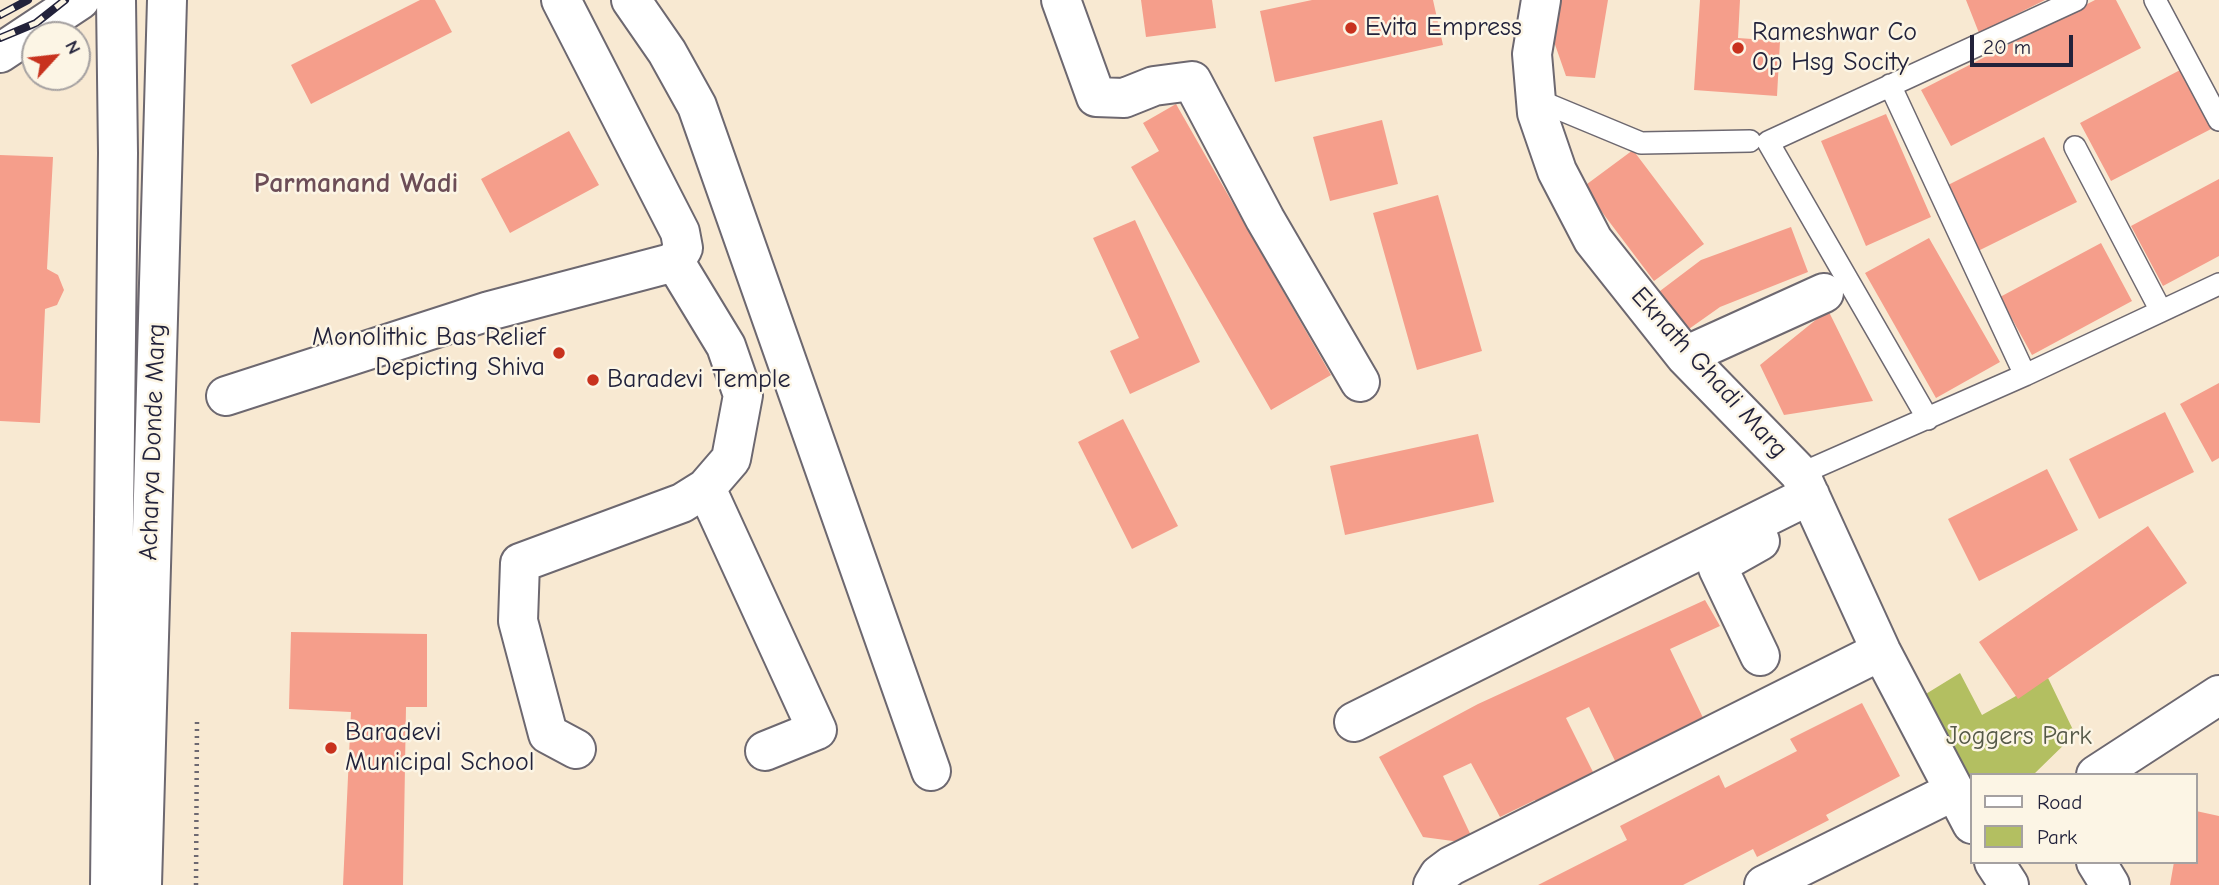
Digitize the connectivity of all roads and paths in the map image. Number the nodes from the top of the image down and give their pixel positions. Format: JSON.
{"nodes":[{"id":1,"x":80,"y":0,"type":"edge"},
{"id":2,"x":116,"y":0,"type":"edge"},
{"id":3,"x":167,"y":0,"type":"edge"},
{"id":4,"x":561,"y":0,"type":"edge"},
{"id":5,"x":631,"y":0,"type":"edge"},
{"id":6,"x":1061,"y":0,"type":"edge"},
{"id":7,"x":1541,"y":0,"type":"edge"},
{"id":8,"x":2076,"y":0,"type":"edge"},
{"id":9,"x":2155,"y":0,"type":"edge"},
{"id":10,"x":0,"y":53,"type":"edge"},
{"id":11,"x":1890,"y":85,"type":"junction"},
{"id":12,"x":1535,"y":99,"type":"junction"},
{"id":13,"x":2219,"y":120,"type":"edge"},
{"id":14,"x":1750,"y":141,"type":"dead end"},
{"id":15,"x":2075,"y":147,"type":"dead end"},
{"id":16,"x":675,"y":262,"type":"junction"},
{"id":17,"x":2219,"y":284,"type":"edge"},
{"id":18,"x":1824,"y":293,"type":"dead end"},
{"id":19,"x":2161,"y":311,"type":"junction"},
{"id":20,"x":1685,"y":356,"type":"junction"},
{"id":21,"x":2025,"y":375,"type":"junction"},
{"id":22,"x":1360,"y":382,"type":"dead end"},
{"id":23,"x":226,"y":396,"type":"dead end"},
{"id":24,"x":1928,"y":419,"type":"junction"},
{"id":25,"x":706,"y":488,"type":"junction"},
{"id":26,"x":1807,"y":500,"type":"junction"},
{"id":27,"x":1725,"y":549,"type":"junction"},
{"id":28,"x":1829,"y":556,"type":"junction"},
{"id":29,"x":1844,"y":603,"type":"dead end"},
{"id":30,"x":1881,"y":651,"type":"junction"},
{"id":31,"x":1760,"y":656,"type":"dead end"},
{"id":32,"x":2219,"y":695,"type":"edge"},
{"id":33,"x":197,"y":721,"type":"dead end"},
{"id":34,"x":1354,"y":722,"type":"dead end"},
{"id":35,"x":576,"y":749,"type":"dead end"},
{"id":36,"x":765,"y":751,"type":"dead end"},
{"id":37,"x":930,"y":771,"type":"dead end"},
{"id":38,"x":2099,"y":773,"type":"edge"},
{"id":39,"x":1954,"y":791,"type":"junction"},
{"id":40,"x":1970,"y":820,"type":"edge"},
{"id":41,"x":1995,"y":864,"type":"edge"},
{"id":42,"x":2097,"y":864,"type":"edge"},
{"id":43,"x":110,"y":885,"type":"edge"},
{"id":44,"x":142,"y":885,"type":"edge"},
{"id":45,"x":196,"y":885,"type":"edge"},
{"id":46,"x":1433,"y":885,"type":"edge"},
{"id":47,"x":1764,"y":885,"type":"edge"},
{"id":48,"x":2009,"y":885,"type":"edge"},
{"id":49,"x":2110,"y":885,"type":"edge"}],
"edges":[{"from":1,"to":10,"type":"street"},
{"from":2,"to":43,"type":"street","name":"Acharya Donde Marg"},
{"from":3,"to":44,"type":"street","name":"Acharya Donde Marg"},
{"from":4,"to":16,"type":"street"},
{"from":5,"to":37,"type":"street"},
{"from":6,"to":22,"type":"street"},
{"from":7,"to":12,"type":"street","name":"Eknath Ghadi Marg"},
{"from":8,"to":11,"type":"lane"},
{"from":9,"to":13,"type":"lane"},
{"from":11,"to":21,"type":"lane"},
{"from":11,"to":24,"type":"lane"},
{"from":12,"to":14,"type":"lane"},
{"from":12,"to":20,"type":"street","name":"Eknath Ghadi Marg"},
{"from":15,"to":19,"type":"lane"},
{"from":16,"to":23,"type":"street"},
{"from":16,"to":25,"type":"street"},
{"from":17,"to":19,"type":"lane"},
{"from":18,"to":20,"type":"street"},
{"from":19,"to":21,"type":"lane"},
{"from":20,"to":26,"type":"street","name":"Eknath Ghadi Marg"},
{"from":21,"to":24,"type":"lane"},
{"from":24,"to":26,"type":"lane"},
{"from":25,"to":35,"type":"street"},
{"from":25,"to":36,"type":"street"},
{"from":26,"to":27,"type":"street"},
{"from":26,"to":28,"type":"street"},
{"from":27,"to":31,"type":"street"},
{"from":27,"to":34,"type":"street"},
{"from":28,"to":29,"type":"street"},
{"from":28,"to":30,"type":"street"},
{"from":30,"to":39,"type":"street"},
{"from":30,"to":46,"type":"street"},
{"from":32,"to":38,"type":"street"},
{"from":33,"to":45,"type":"path"},
{"from":39,"to":40,"type":"street"},
{"from":39,"to":47,"type":"street"},
{"from":41,"to":48,"type":"street"},
{"from":42,"to":49,"type":"street"}]}
